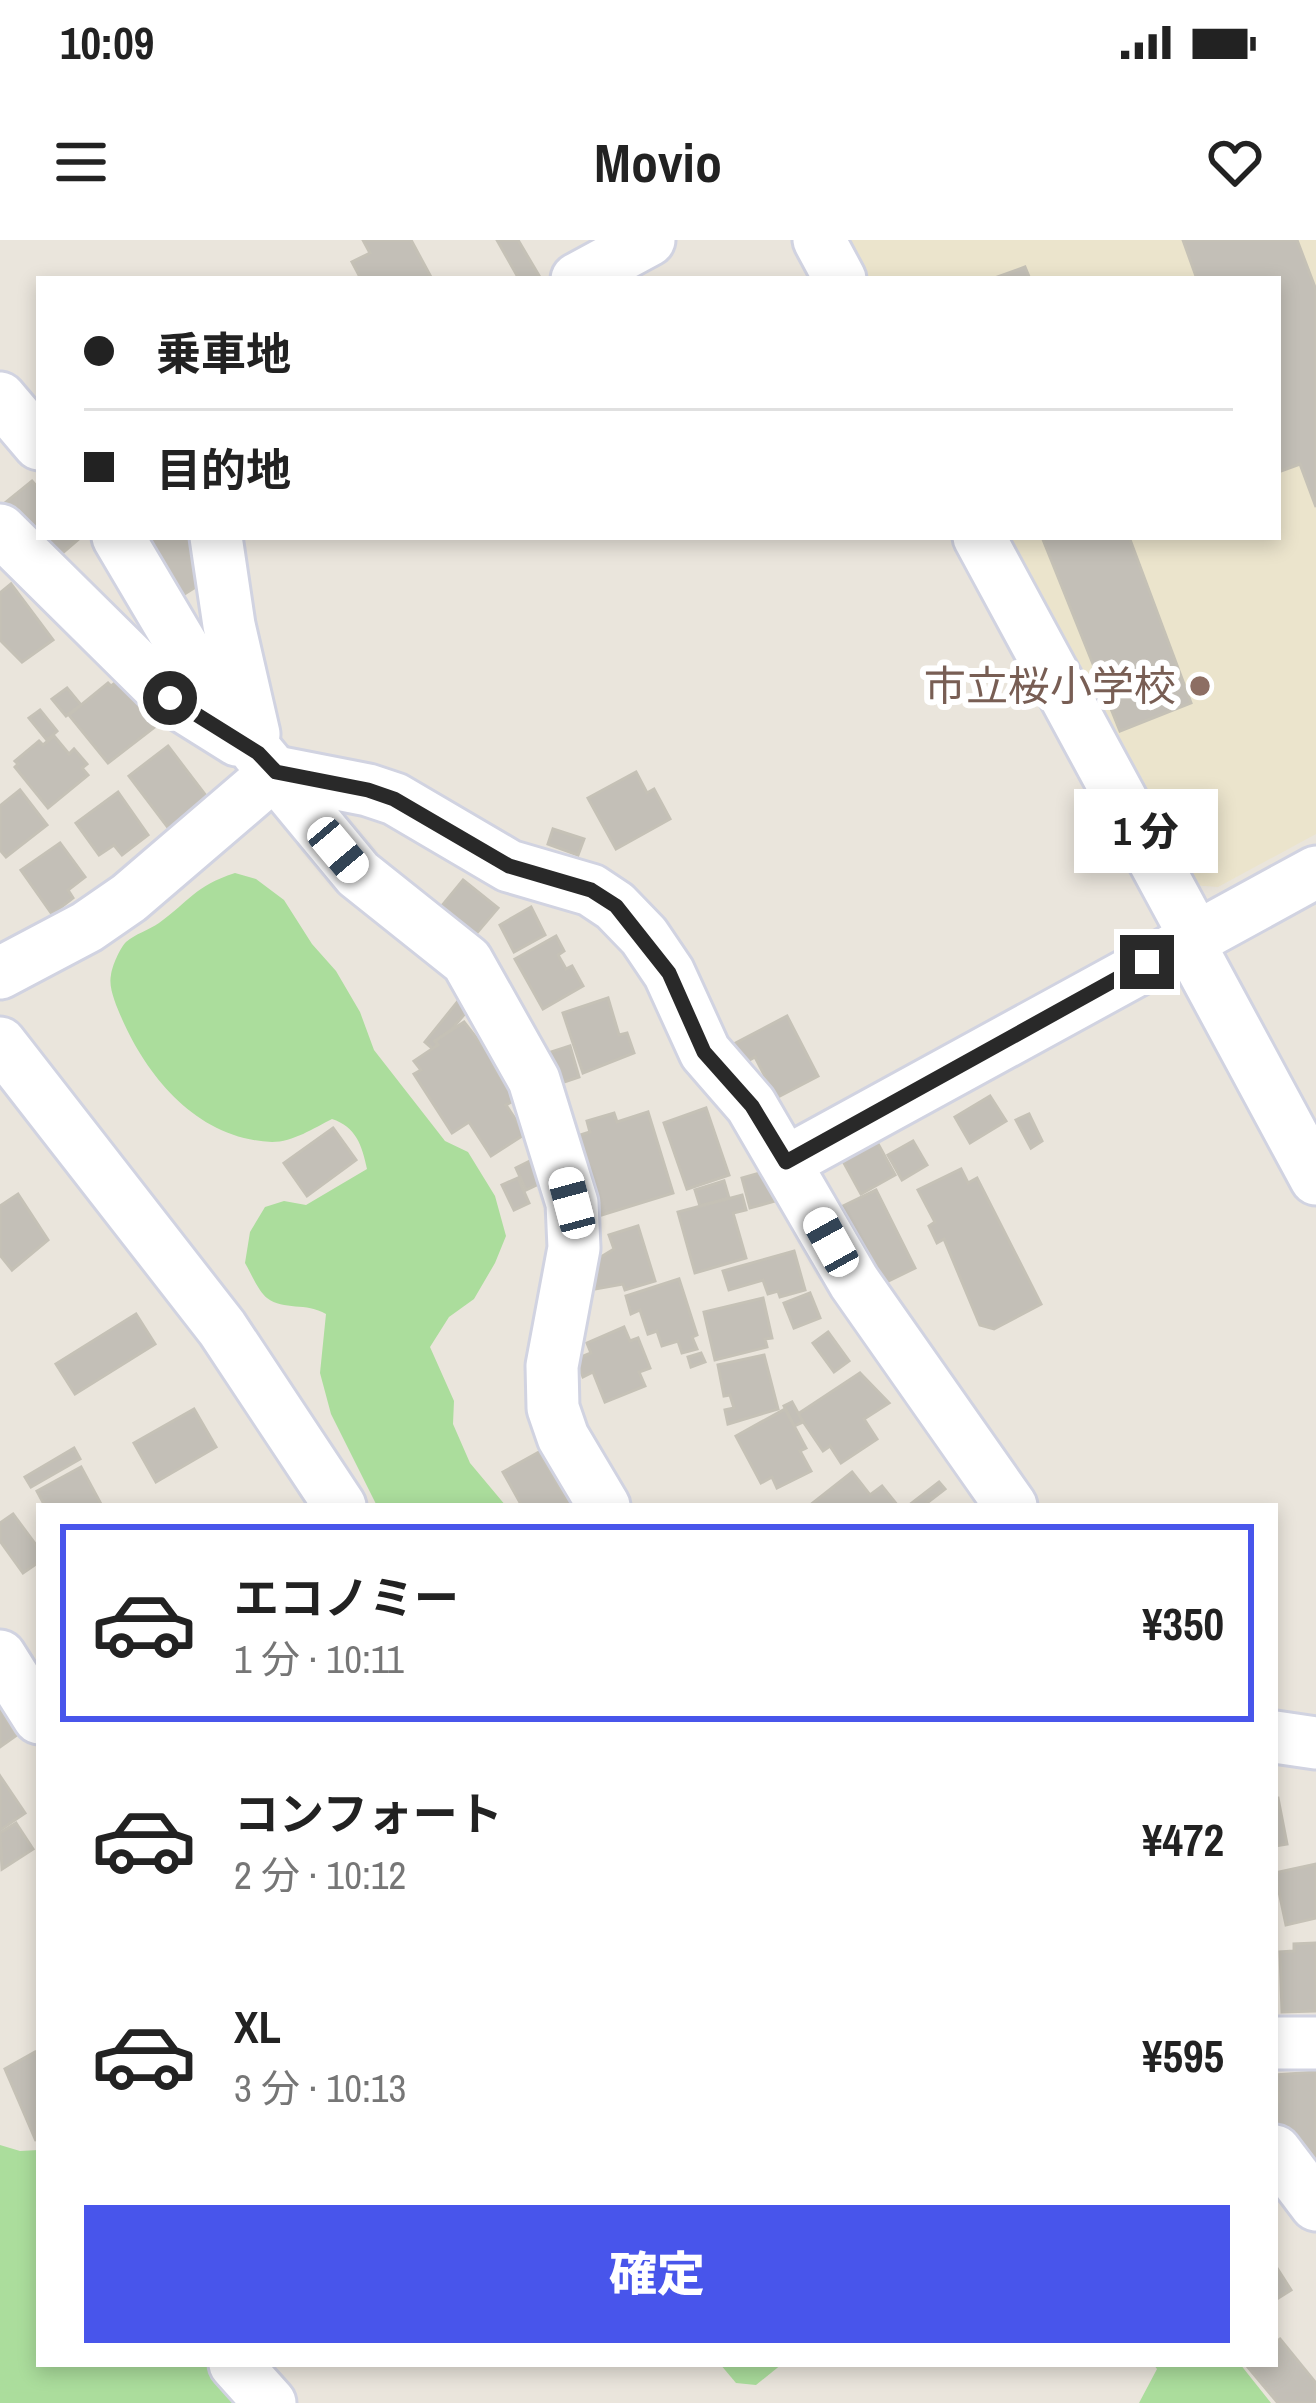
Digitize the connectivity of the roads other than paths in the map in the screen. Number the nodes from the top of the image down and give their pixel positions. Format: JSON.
{"nodes":[{"id":1,"x":649,"y":240,"type":"edge"},
{"id":2,"x":820,"y":240,"type":"edge"},
{"id":3,"x":583,"y":276,"type":"edge"},
{"id":4,"x":839,"y":276,"type":"edge"},
{"id":5,"x":0,"y":398,"type":"edge"},
{"id":6,"x":36,"y":440,"type":"edge"},
{"id":7,"x":0,"y":530,"type":"edge"},
{"id":8,"x":120,"y":540,"type":"edge"},
{"id":9,"x":216,"y":540,"type":"edge"},
{"id":10,"x":982,"y":540,"type":"edge"},
{"id":11,"x":267,"y":762,"type":"junction"},
{"id":12,"x":1316,"y":872,"type":"edge"},
{"id":13,"x":1191,"y":938,"type":"junction"},
{"id":14,"x":0,"y":973,"type":"edge"},
{"id":15,"x":0,"y":1043,"type":"edge"},
{"id":16,"x":786,"y":1162,"type":"junction"},
{"id":17,"x":1316,"y":1179,"type":"edge"},
{"id":18,"x":338,"y":1503,"type":"edge"},
{"id":19,"x":602,"y":1503,"type":"edge"},
{"id":20,"x":1009,"y":1503,"type":"edge"},
{"id":21,"x":0,"y":1656,"type":"edge"},
{"id":22,"x":36,"y":1713,"type":"edge"},
{"id":23,"x":1278,"y":1737,"type":"edge"},
{"id":24,"x":1316,"y":1743,"type":"edge"},
{"id":25,"x":1278,"y":2043,"type":"edge"},
{"id":26,"x":1316,"y":2043,"type":"edge"},
{"id":27,"x":1278,"y":2155,"type":"edge"},
{"id":28,"x":1316,"y":2205,"type":"edge"},
{"id":29,"x":238,"y":2367,"type":"edge"},
{"id":30,"x":270,"y":2403,"type":"edge"}],
"edges":[{"from":1,"to":3,"type":"street"},
{"from":2,"to":4,"type":"street"},
{"from":5,"to":6,"type":"street"},
{"from":7,"to":11,"type":"street"},
{"from":8,"to":11,"type":"street"},
{"from":9,"to":11,"type":"street"},
{"from":10,"to":13,"type":"street"},
{"from":11,"to":14,"type":"street"},
{"from":11,"to":16,"type":"street"},
{"from":11,"to":19,"type":"street"},
{"from":12,"to":13,"type":"street"},
{"from":13,"to":16,"type":"street"},
{"from":13,"to":17,"type":"street"},
{"from":15,"to":18,"type":"street"},
{"from":16,"to":20,"type":"street"},
{"from":21,"to":22,"type":"street"},
{"from":23,"to":24,"type":"street"},
{"from":25,"to":26,"type":"street"},
{"from":27,"to":28,"type":"street"},
{"from":29,"to":30,"type":"street"}]}
